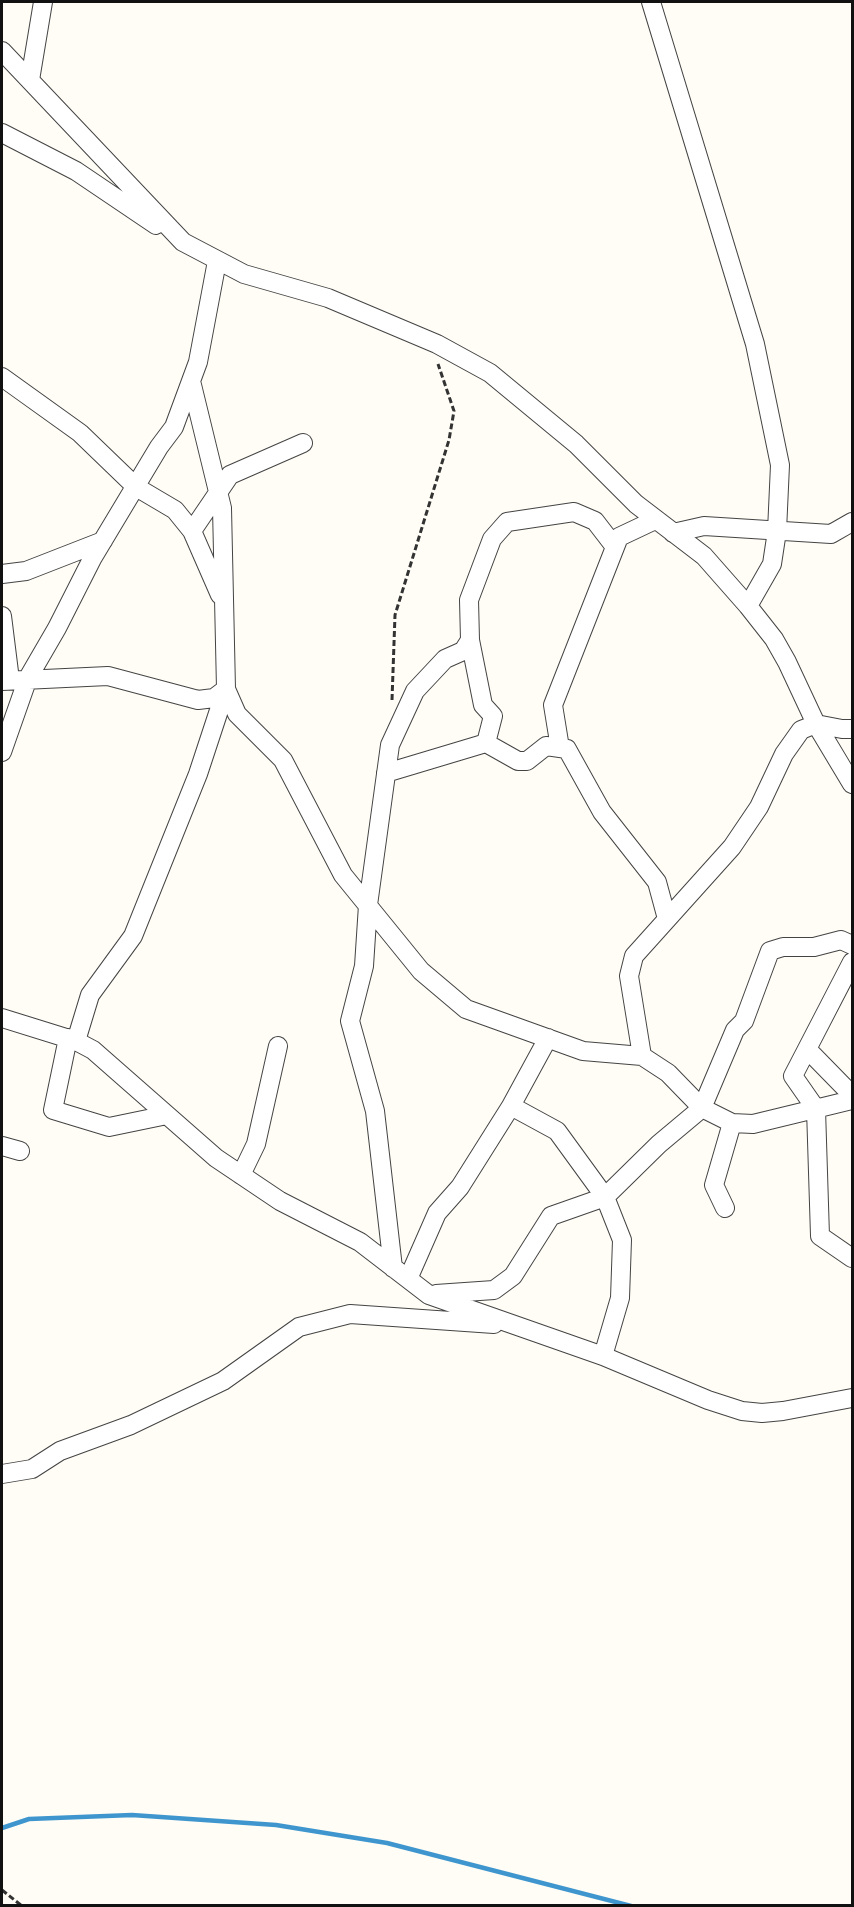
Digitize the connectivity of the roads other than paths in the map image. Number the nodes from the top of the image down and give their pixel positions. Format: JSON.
{"nodes":[{"id":1,"x":43,"y":2,"type":"edge"},
{"id":2,"x":651,"y":2,"type":"edge"},
{"id":3,"x":2,"y":51,"type":"edge"},
{"id":4,"x":30,"y":80,"type":"junction"},
{"id":5,"x":2,"y":133,"type":"edge"},
{"id":6,"x":183,"y":242,"type":"junction"},
{"id":7,"x":217,"y":261,"type":"junction"},
{"id":8,"x":2,"y":376,"type":"edge"},
{"id":9,"x":192,"y":385,"type":"junction"},
{"id":10,"x":303,"y":443,"type":"dead end"},
{"id":11,"x":136,"y":488,"type":"junction"},
{"id":12,"x":218,"y":490,"type":"junction"},
{"id":13,"x":655,"y":520,"type":"junction"},
{"id":14,"x":852,"y":522,"type":"edge"},
{"id":15,"x":852,"y":528,"type":"edge"},
{"id":16,"x":192,"y":531,"type":"junction"},
{"id":17,"x":777,"y":531,"type":"junction"},
{"id":18,"x":673,"y":533,"type":"junction"},
{"id":19,"x":831,"y":534,"type":"junction"},
{"id":20,"x":103,"y":542,"type":"junction"},
{"id":21,"x":615,"y":547,"type":"junction"},
{"id":22,"x":2,"y":574,"type":"edge"},
{"id":23,"x":224,"y":605,"type":"junction"},
{"id":24,"x":748,"y":606,"type":"junction"},
{"id":25,"x":2,"y":615,"type":"edge"},
{"id":26,"x":470,"y":640,"type":"junction"},
{"id":27,"x":13,"y":680,"type":"edge"},
{"id":28,"x":226,"y":689,"type":"junction"},
{"id":29,"x":816,"y":724,"type":"junction"},
{"id":30,"x":852,"y":729,"type":"edge"},
{"id":31,"x":486,"y":744,"type":"junction"},
{"id":32,"x":560,"y":748,"type":"junction"},
{"id":33,"x":2,"y":752,"type":"edge"},
{"id":34,"x":386,"y":773,"type":"junction"},
{"id":35,"x":852,"y":784,"type":"edge"},
{"id":36,"x":368,"y":905,"type":"junction"},
{"id":37,"x":667,"y":919,"type":"junction"},
{"id":38,"x":852,"y":945,"type":"edge"},
{"id":39,"x":852,"y":962,"type":"edge"},
{"id":40,"x":2,"y":1018,"type":"edge"},
{"id":41,"x":548,"y":1038,"type":"junction"},
{"id":42,"x":72,"y":1039,"type":"junction"},
{"id":43,"x":279,"y":1046,"type":"dead end"},
{"id":44,"x":807,"y":1049,"type":"junction"},
{"id":45,"x":642,"y":1056,"type":"junction"},
{"id":46,"x":852,"y":1095,"type":"edge"},
{"id":47,"x":852,"y":1100,"type":"edge"},
{"id":48,"x":511,"y":1106,"type":"junction"},
{"id":49,"x":702,"y":1108,"type":"junction"},
{"id":50,"x":816,"y":1109,"type":"junction"},
{"id":51,"x":167,"y":1115,"type":"junction"},
{"id":52,"x":732,"y":1123,"type":"junction"},
{"id":53,"x":2,"y":1146,"type":"edge"},
{"id":54,"x":20,"y":1151,"type":"dead end"},
{"id":55,"x":241,"y":1175,"type":"junction"},
{"id":56,"x":605,"y":1197,"type":"junction"},
{"id":57,"x":725,"y":1208,"type":"dead end"},
{"id":58,"x":852,"y":1258,"type":"edge"},
{"id":59,"x":393,"y":1268,"type":"junction"},
{"id":60,"x":408,"y":1279,"type":"junction"},
{"id":61,"x":429,"y":1295,"type":"junction"},
{"id":62,"x":521,"y":1326,"type":"junction"},
{"id":63,"x":603,"y":1356,"type":"junction"},
{"id":64,"x":852,"y":1398,"type":"edge"},
{"id":65,"x":2,"y":1474,"type":"edge"}],
"edges":[{"from":1,"to":4,"type":"street"},
{"from":2,"to":17,"type":"street"},
{"from":3,"to":4,"type":"street"},
{"from":4,"to":6,"type":"street"},
{"from":5,"to":6,"type":"street"},
{"from":6,"to":7,"type":"street"},
{"from":7,"to":9,"type":"street"},
{"from":7,"to":13,"type":"street"},
{"from":8,"to":11,"type":"street"},
{"from":9,"to":11,"type":"street"},
{"from":9,"to":12,"type":"street"},
{"from":10,"to":12,"type":"street"},
{"from":11,"to":16,"type":"street"},
{"from":11,"to":20,"type":"street"},
{"from":12,"to":16,"type":"street"},
{"from":12,"to":23,"type":"street"},
{"from":13,"to":18,"type":"street"},
{"from":13,"to":21,"type":"street"},
{"from":14,"to":19,"type":"street"},
{"from":15,"to":19,"type":"street"},
{"from":16,"to":23,"type":"street"},
{"from":17,"to":18,"type":"street"},
{"from":17,"to":19,"type":"street"},
{"from":17,"to":24,"type":"street"},
{"from":18,"to":24,"type":"street"},
{"from":20,"to":22,"type":"street"},
{"from":20,"to":27,"type":"street"},
{"from":21,"to":26,"type":"street"},
{"from":21,"to":32,"type":"street"},
{"from":23,"to":28,"type":"street"},
{"from":24,"to":29,"type":"street"},
{"from":25,"to":27,"type":"street"},
{"from":26,"to":31,"type":"street"},
{"from":26,"to":34,"type":"street"},
{"from":27,"to":28,"type":"street"},
{"from":27,"to":33,"type":"street"},
{"from":28,"to":36,"type":"street"},
{"from":28,"to":42,"type":"street"},
{"from":29,"to":30,"type":"street"},
{"from":29,"to":35,"type":"street"},
{"from":29,"to":37,"type":"street"},
{"from":31,"to":32,"type":"street"},
{"from":31,"to":34,"type":"street"},
{"from":32,"to":37,"type":"street"},
{"from":34,"to":36,"type":"street"},
{"from":36,"to":41,"type":"street"},
{"from":36,"to":59,"type":"street"},
{"from":37,"to":45,"type":"street"},
{"from":38,"to":49,"type":"street"},
{"from":39,"to":44,"type":"street"},
{"from":40,"to":42,"type":"street"},
{"from":41,"to":45,"type":"street"},
{"from":41,"to":48,"type":"street"},
{"from":42,"to":51,"type":"street"},
{"from":42,"to":51,"type":"street"},
{"from":43,"to":55,"type":"street"},
{"from":44,"to":46,"type":"street"},
{"from":44,"to":50,"type":"street"},
{"from":45,"to":49,"type":"street"},
{"from":47,"to":50,"type":"street"},
{"from":48,"to":56,"type":"street"},
{"from":48,"to":60,"type":"street"},
{"from":49,"to":52,"type":"street"},
{"from":49,"to":56,"type":"street"},
{"from":50,"to":52,"type":"street"},
{"from":50,"to":58,"type":"street"},
{"from":51,"to":55,"type":"street"},
{"from":52,"to":57,"type":"street"},
{"from":53,"to":54,"type":"street"},
{"from":55,"to":59,"type":"street"},
{"from":56,"to":61,"type":"street"},
{"from":56,"to":63,"type":"street"},
{"from":59,"to":60,"type":"street"},
{"from":60,"to":61,"type":"street"},
{"from":61,"to":62,"type":"street"},
{"from":62,"to":63,"type":"street"},
{"from":62,"to":65,"type":"street"},
{"from":63,"to":64,"type":"street"}]}
